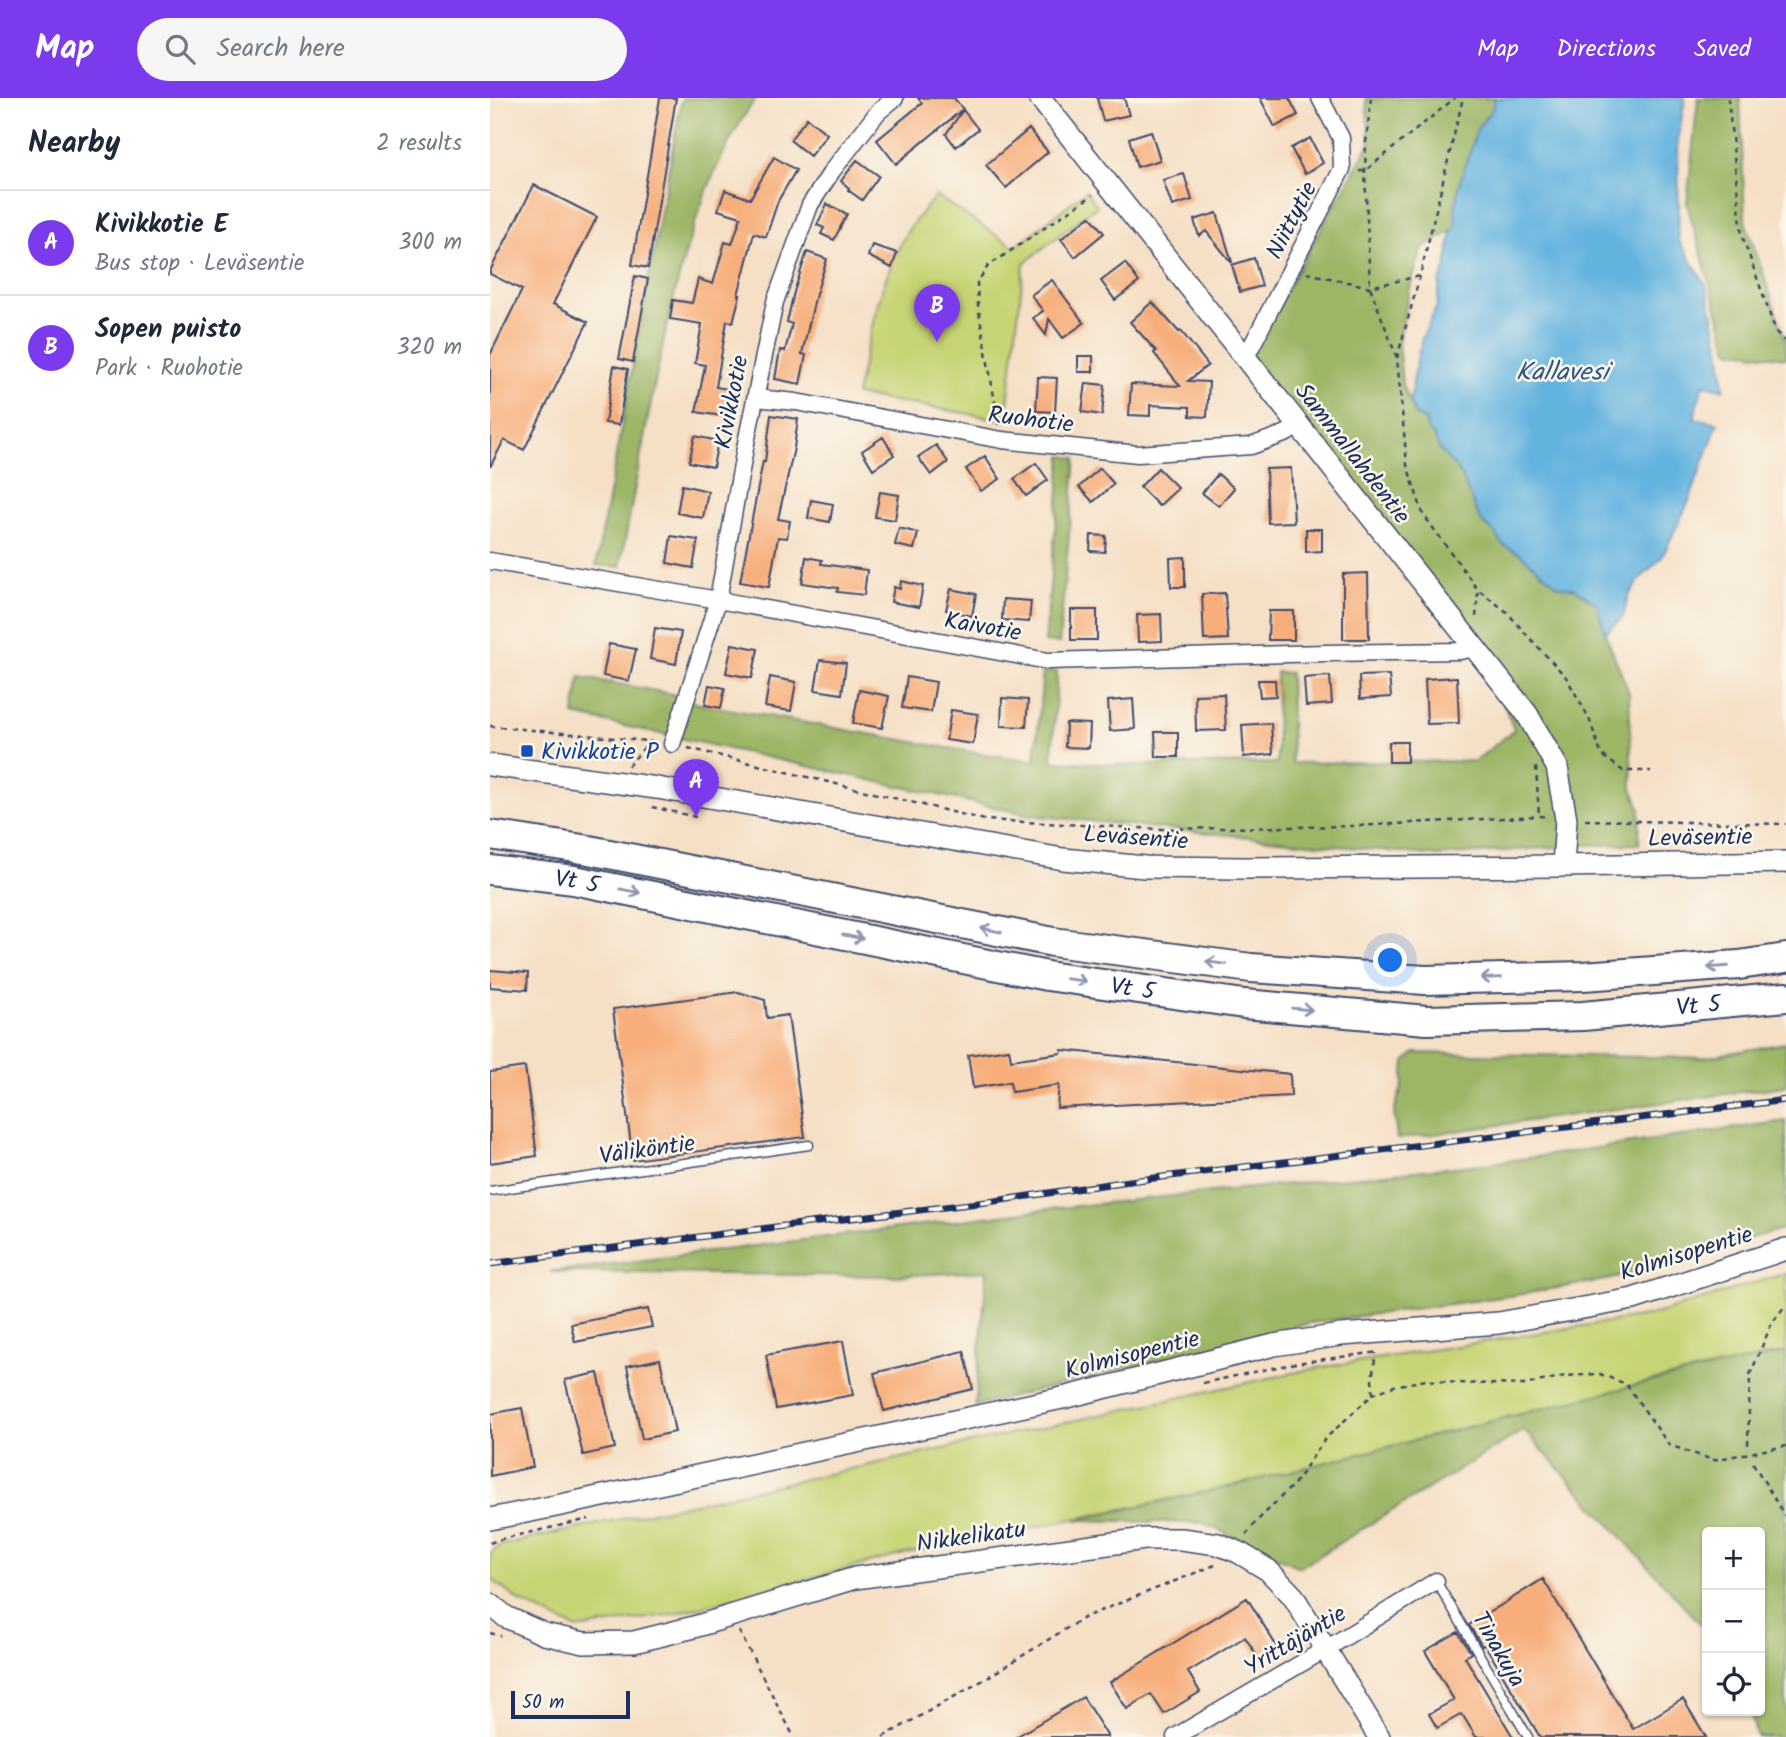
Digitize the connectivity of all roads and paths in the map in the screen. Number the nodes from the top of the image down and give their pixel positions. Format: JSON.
{"nodes":[{"id":1,"x":895,"y":98,"type":"edge"},
{"id":2,"x":1040,"y":98,"type":"edge"},
{"id":3,"x":1320,"y":98,"type":"edge"},
{"id":4,"x":1371,"y":98,"type":"edge"},
{"id":5,"x":1455,"y":98,"type":"edge"},
{"id":6,"x":1463,"y":98,"type":"edge"},
{"id":7,"x":1728,"y":98,"type":"edge"},
{"id":8,"x":1365,"y":172,"type":"junction"},
{"id":9,"x":1098,"y":191,"type":"dead end"},
{"id":10,"x":1291,"y":269,"type":"junction"},
{"id":11,"x":1420,"y":276,"type":"junction"},
{"id":12,"x":1370,"y":287,"type":"junction"},
{"id":13,"x":1786,"y":342,"type":"edge"},
{"id":14,"x":1397,"y":358,"type":"junction"},
{"id":15,"x":1245,"y":359,"type":"junction"},
{"id":16,"x":756,"y":398,"type":"junction"},
{"id":17,"x":1298,"y":425,"type":"junction"},
{"id":18,"x":1002,"y":440,"type":"junction"},
{"id":19,"x":490,"y":561,"type":"edge"},
{"id":20,"x":1478,"y":590,"type":"junction"},
{"id":21,"x":718,"y":600,"type":"junction"},
{"id":22,"x":1475,"y":648,"type":"junction"},
{"id":23,"x":490,"y":726,"type":"edge"},
{"id":24,"x":672,"y":744,"type":"junction"},
{"id":25,"x":490,"y":765,"type":"edge"},
{"id":26,"x":1651,"y":771,"type":"dead end"},
{"id":27,"x":1539,"y":816,"type":"dead end"},
{"id":28,"x":1566,"y":819,"type":"junction"},
{"id":29,"x":1786,"y":824,"type":"edge"},
{"id":30,"x":490,"y":835,"type":"edge"},
{"id":31,"x":1786,"y":862,"type":"edge"},
{"id":32,"x":1563,"y":866,"type":"junction"},
{"id":33,"x":490,"y":870,"type":"edge"},
{"id":34,"x":1786,"y":958,"type":"edge"},
{"id":35,"x":1786,"y":997,"type":"edge"},
{"id":36,"x":809,"y":1145,"type":"dead end"},
{"id":37,"x":490,"y":1191,"type":"edge"},
{"id":38,"x":1786,"y":1249,"type":"edge"},
{"id":39,"x":1786,"y":1304,"type":"edge"},
{"id":40,"x":1389,"y":1351,"type":"dead end"},
{"id":41,"x":1376,"y":1353,"type":"junction"},
{"id":42,"x":1201,"y":1384,"type":"dead end"},
{"id":43,"x":1373,"y":1394,"type":"junction"},
{"id":44,"x":1748,"y":1445,"type":"dead end"},
{"id":45,"x":1786,"y":1446,"type":"edge"},
{"id":46,"x":1754,"y":1463,"type":"dead end"},
{"id":47,"x":490,"y":1518,"type":"edge"},
{"id":48,"x":1786,"y":1518,"type":"edge"},
{"id":49,"x":592,"y":1519,"type":"dead end"},
{"id":50,"x":1237,"y":1541,"type":"dead end"},
{"id":51,"x":490,"y":1543,"type":"edge"},
{"id":52,"x":1207,"y":1558,"type":"dead end"},
{"id":53,"x":1215,"y":1565,"type":"dead end"},
{"id":54,"x":1205,"y":1570,"type":"junction"},
{"id":55,"x":1436,"y":1581,"type":"joint"},
{"id":56,"x":490,"y":1604,"type":"edge"},
{"id":57,"x":1296,"y":1625,"type":"dead end"},
{"id":58,"x":737,"y":1627,"type":"dead end"},
{"id":59,"x":490,"y":1633,"type":"edge"},
{"id":60,"x":503,"y":1637,"type":"dead end"},
{"id":61,"x":1326,"y":1649,"type":"junction"},
{"id":62,"x":1307,"y":1660,"type":"junction"},
{"id":63,"x":794,"y":1737,"type":"edge"},
{"id":64,"x":883,"y":1737,"type":"edge"},
{"id":65,"x":1175,"y":1737,"type":"edge"},
{"id":66,"x":1379,"y":1737,"type":"edge"},
{"id":67,"x":1528,"y":1737,"type":"edge"}],
"edges":[{"from":1,"to":16,"type":"street","name":"Kivikkotie"},
{"from":2,"to":15,"type":"main road","name":"Sammallahdentie"},
{"from":3,"to":10,"type":"street","name":"Niittytie"},
{"from":4,"to":8,"type":"path"},
{"from":5,"to":8,"type":"path"},
{"from":6,"to":11,"type":"path"},
{"from":7,"to":13,"type":"path"},
{"from":8,"to":12,"type":"path"},
{"from":9,"to":18,"type":"path"},
{"from":10,"to":12,"type":"path"},
{"from":10,"to":15,"type":"street","name":"Niittytie"},
{"from":11,"to":12,"type":"path"},
{"from":11,"to":14,"type":"path"},
{"from":12,"to":14,"type":"path"},
{"from":14,"to":20,"type":"path"},
{"from":15,"to":17,"type":"main road","name":"Sammallahdentie"},
{"from":16,"to":18,"type":"street","name":"Ruohotie"},
{"from":16,"to":21,"type":"street","name":"Kivikkotie"},
{"from":17,"to":18,"type":"street","name":"Ruohotie"},
{"from":17,"to":22,"type":"main road","name":"Sammallahdentie"},
{"from":19,"to":21,"type":"street","name":"Kaivotie"},
{"from":20,"to":22,"type":"path"},
{"from":20,"to":26,"type":"path"},
{"from":21,"to":22,"type":"street","name":"Kaivotie"},
{"from":21,"to":24,"type":"street","name":"Kivikkotie"},
{"from":22,"to":28,"type":"main road","name":"Sammallahdentie"},
{"from":23,"to":24,"type":"path"},
{"from":24,"to":27,"type":"path"},
{"from":25,"to":32,"type":"main road","name":"Leväsentie"},
{"from":28,"to":29,"type":"path"},
{"from":28,"to":32,"type":"main road","name":"Sammallahdentie"},
{"from":34,"to":30,"type":"highway","name":"Vt 5","one_way":true},
{"from":31,"to":32,"type":"main road","name":"Leväsentie"},
{"from":33,"to":35,"type":"highway","name":"Vt 5","one_way":true},
{"from":36,"to":37,"type":"lane","name":"Väliköntie"},
{"from":38,"to":47,"type":"main road","name":"Kolmisopentie"},
{"from":39,"to":44,"type":"path"},
{"from":40,"to":41,"type":"path"},
{"from":41,"to":42,"type":"path"},
{"from":41,"to":43,"type":"path"},
{"from":43,"to":45,"type":"path","bridge":true},
{"from":43,"to":50,"type":"path"},
{"from":46,"to":48,"type":"path"},
{"from":49,"to":51,"type":"path"},
{"from":52,"to":54,"type":"path"},
{"from":53,"to":54,"type":"path"},
{"from":54,"to":64,"type":"path"},
{"from":55,"to":61,"type":"street","name":"Yrittäjäntie"},
{"from":55,"to":67,"type":"lane","name":"Tinakuja"},
{"from":56,"to":61,"type":"main road","name":"Nikkelikatu"},
{"from":57,"to":62,"type":"path"},
{"from":58,"to":63,"type":"path"},
{"from":59,"to":60,"type":"path"},
{"from":61,"to":62,"type":"street","name":"Yrittäjäntie"},
{"from":61,"to":66,"type":"main road","name":"Nikkelikatu"},
{"from":62,"to":65,"type":"street","name":"Yrittäjäntie"}]}
